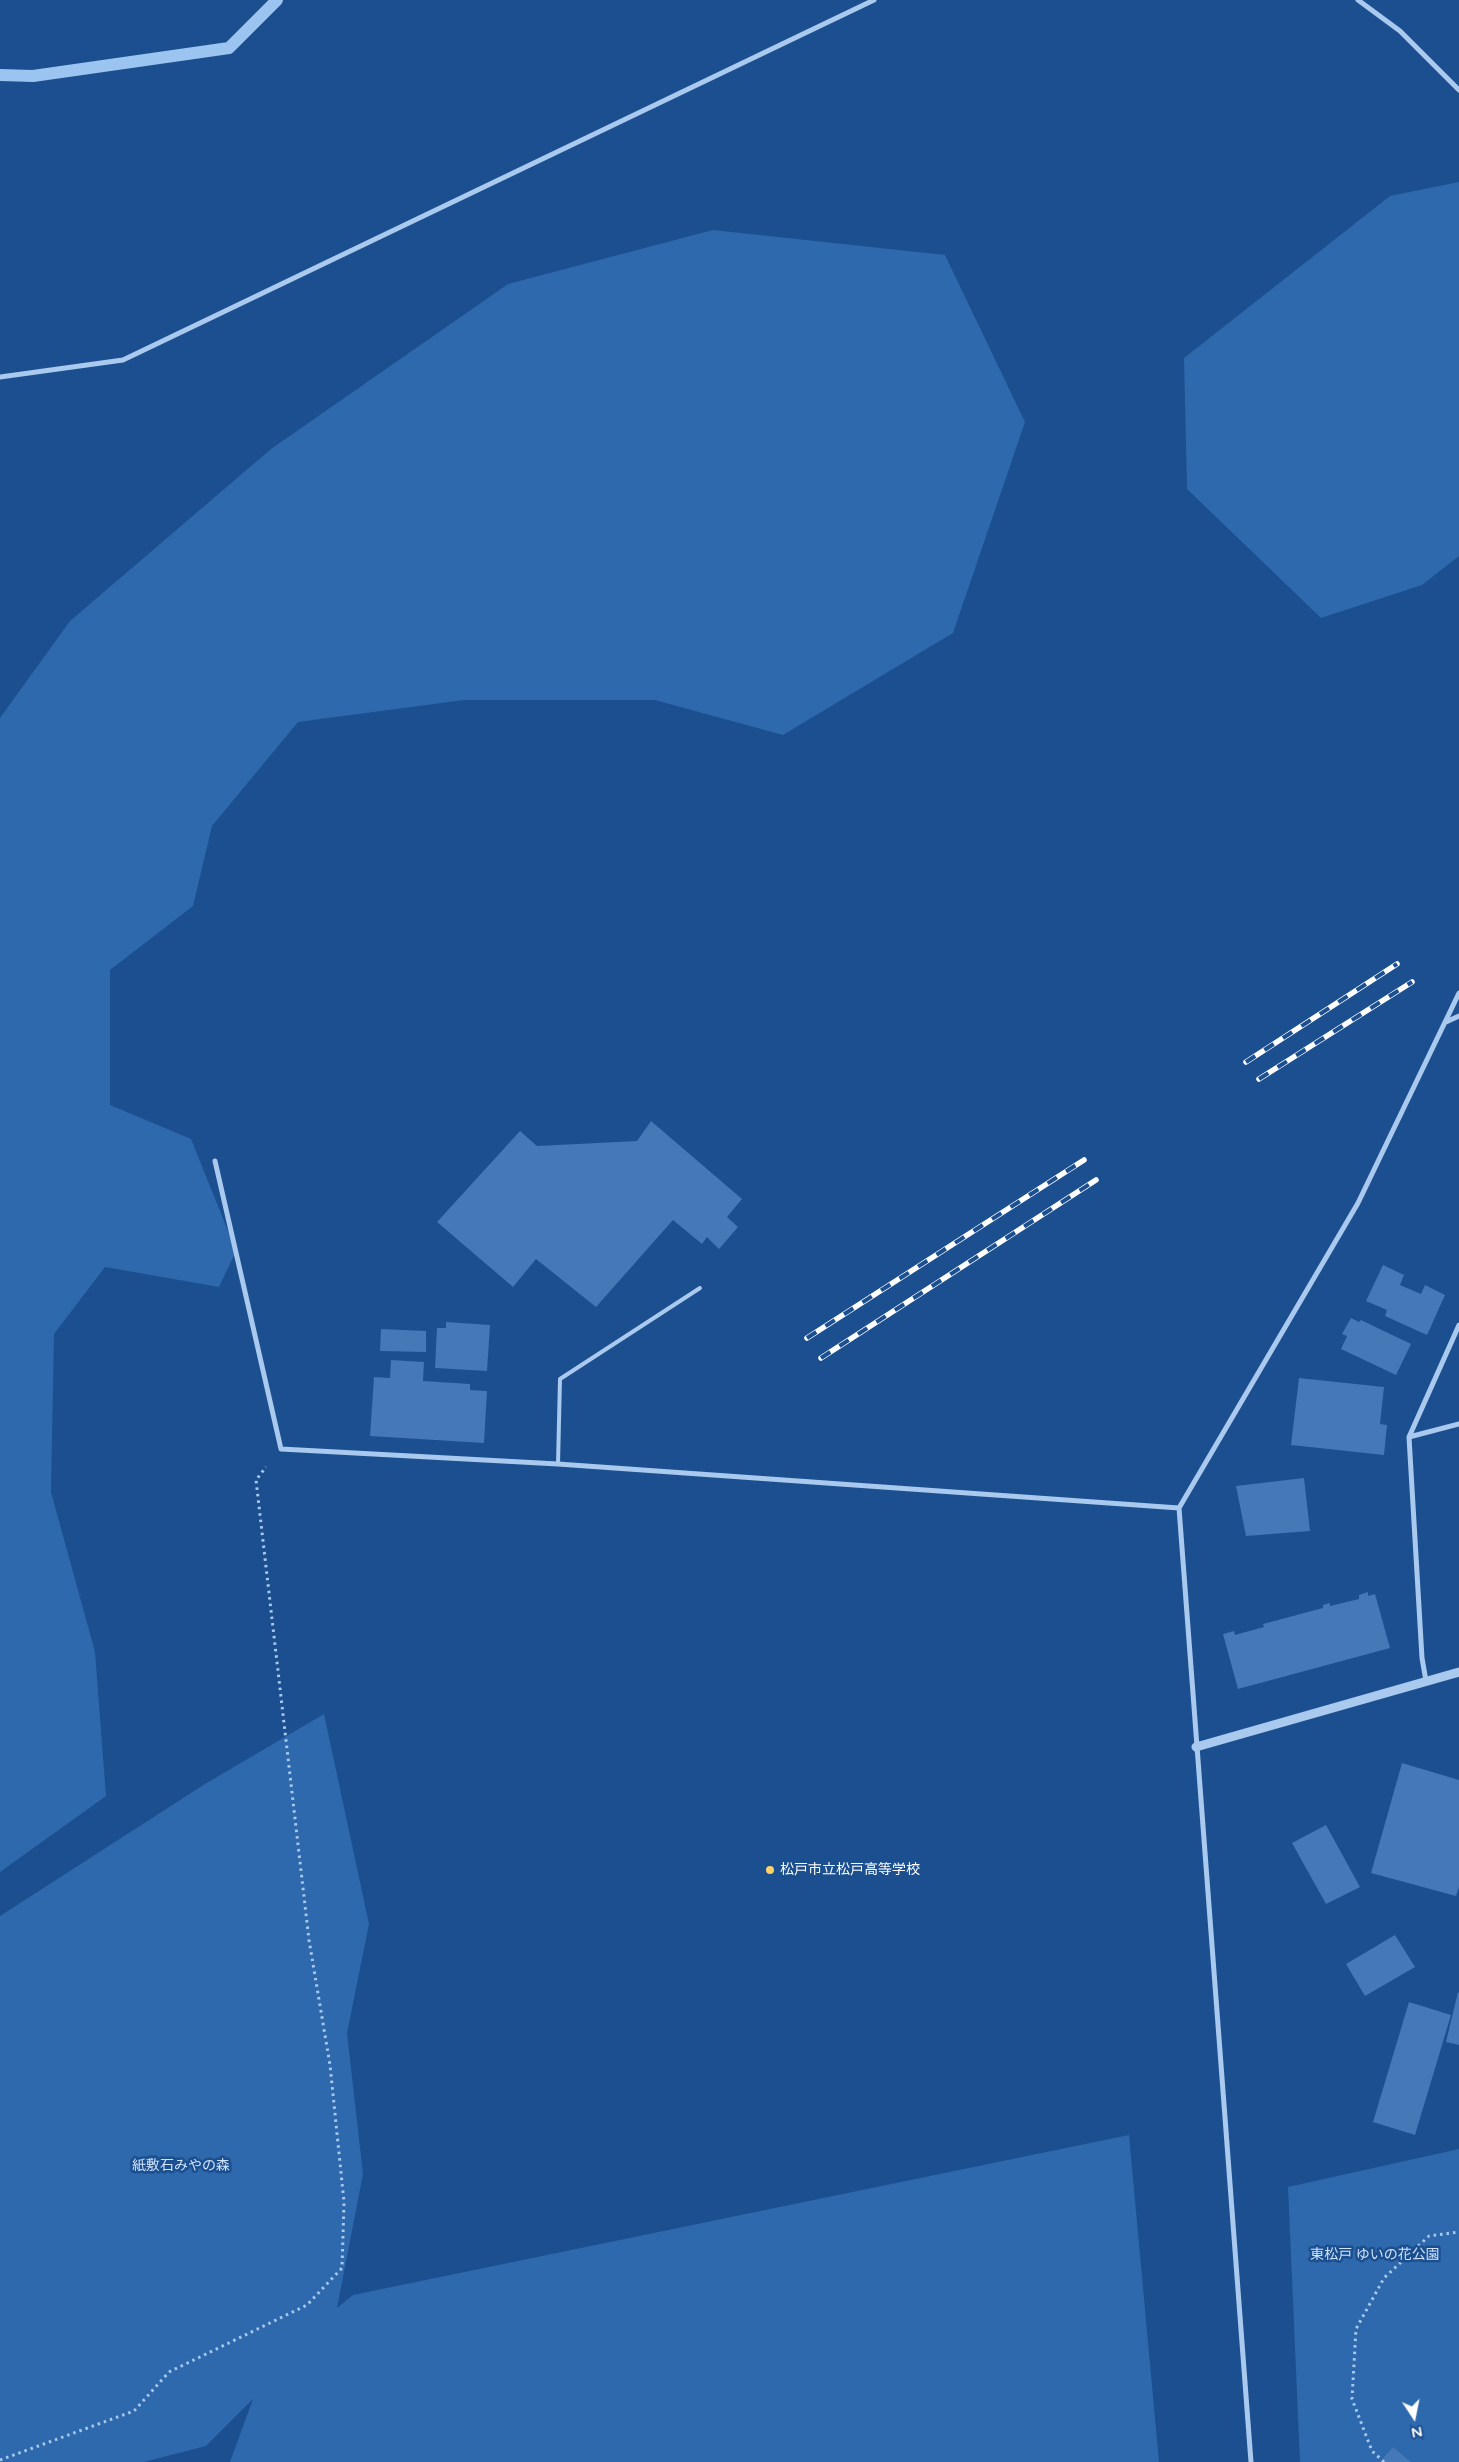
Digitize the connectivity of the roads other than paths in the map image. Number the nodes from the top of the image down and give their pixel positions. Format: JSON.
{"nodes":[{"id":1,"x":874,"y":0,"type":"edge"},
{"id":2,"x":1358,"y":0,"type":"edge"},
{"id":3,"x":1459,"y":90,"type":"edge"},
{"id":4,"x":0,"y":377,"type":"edge"},
{"id":5,"x":1459,"y":993,"type":"edge"},
{"id":6,"x":1459,"y":1016,"type":"edge"},
{"id":7,"x":1446,"y":1022,"type":"junction"},
{"id":8,"x":215,"y":1161,"type":"dead end"},
{"id":9,"x":700,"y":1288,"type":"dead end"},
{"id":10,"x":1459,"y":1325,"type":"edge"},
{"id":11,"x":1459,"y":1424,"type":"edge"},
{"id":12,"x":1409,"y":1437,"type":"junction"},
{"id":13,"x":558,"y":1464,"type":"junction"},
{"id":14,"x":1179,"y":1508,"type":"junction"},
{"id":15,"x":1459,"y":1672,"type":"edge"},
{"id":16,"x":1426,"y":1681,"type":"junction"},
{"id":17,"x":1196,"y":1747,"type":"junction"},
{"id":18,"x":1251,"y":2462,"type":"edge"}],
"edges":[{"from":1,"to":4,"type":"street"},
{"from":2,"to":3,"type":"street"},
{"from":5,"to":7,"type":"street"},
{"from":6,"to":7,"type":"street"},
{"from":7,"to":14,"type":"street"},
{"from":8,"to":13,"type":"street"},
{"from":9,"to":13,"type":"lane"},
{"from":10,"to":12,"type":"street"},
{"from":11,"to":12,"type":"street"},
{"from":12,"to":16,"type":"street"},
{"from":13,"to":14,"type":"street"},
{"from":14,"to":17,"type":"street"},
{"from":15,"to":16,"type":"street"},
{"from":16,"to":17,"type":"street"},
{"from":17,"to":18,"type":"street"}]}
